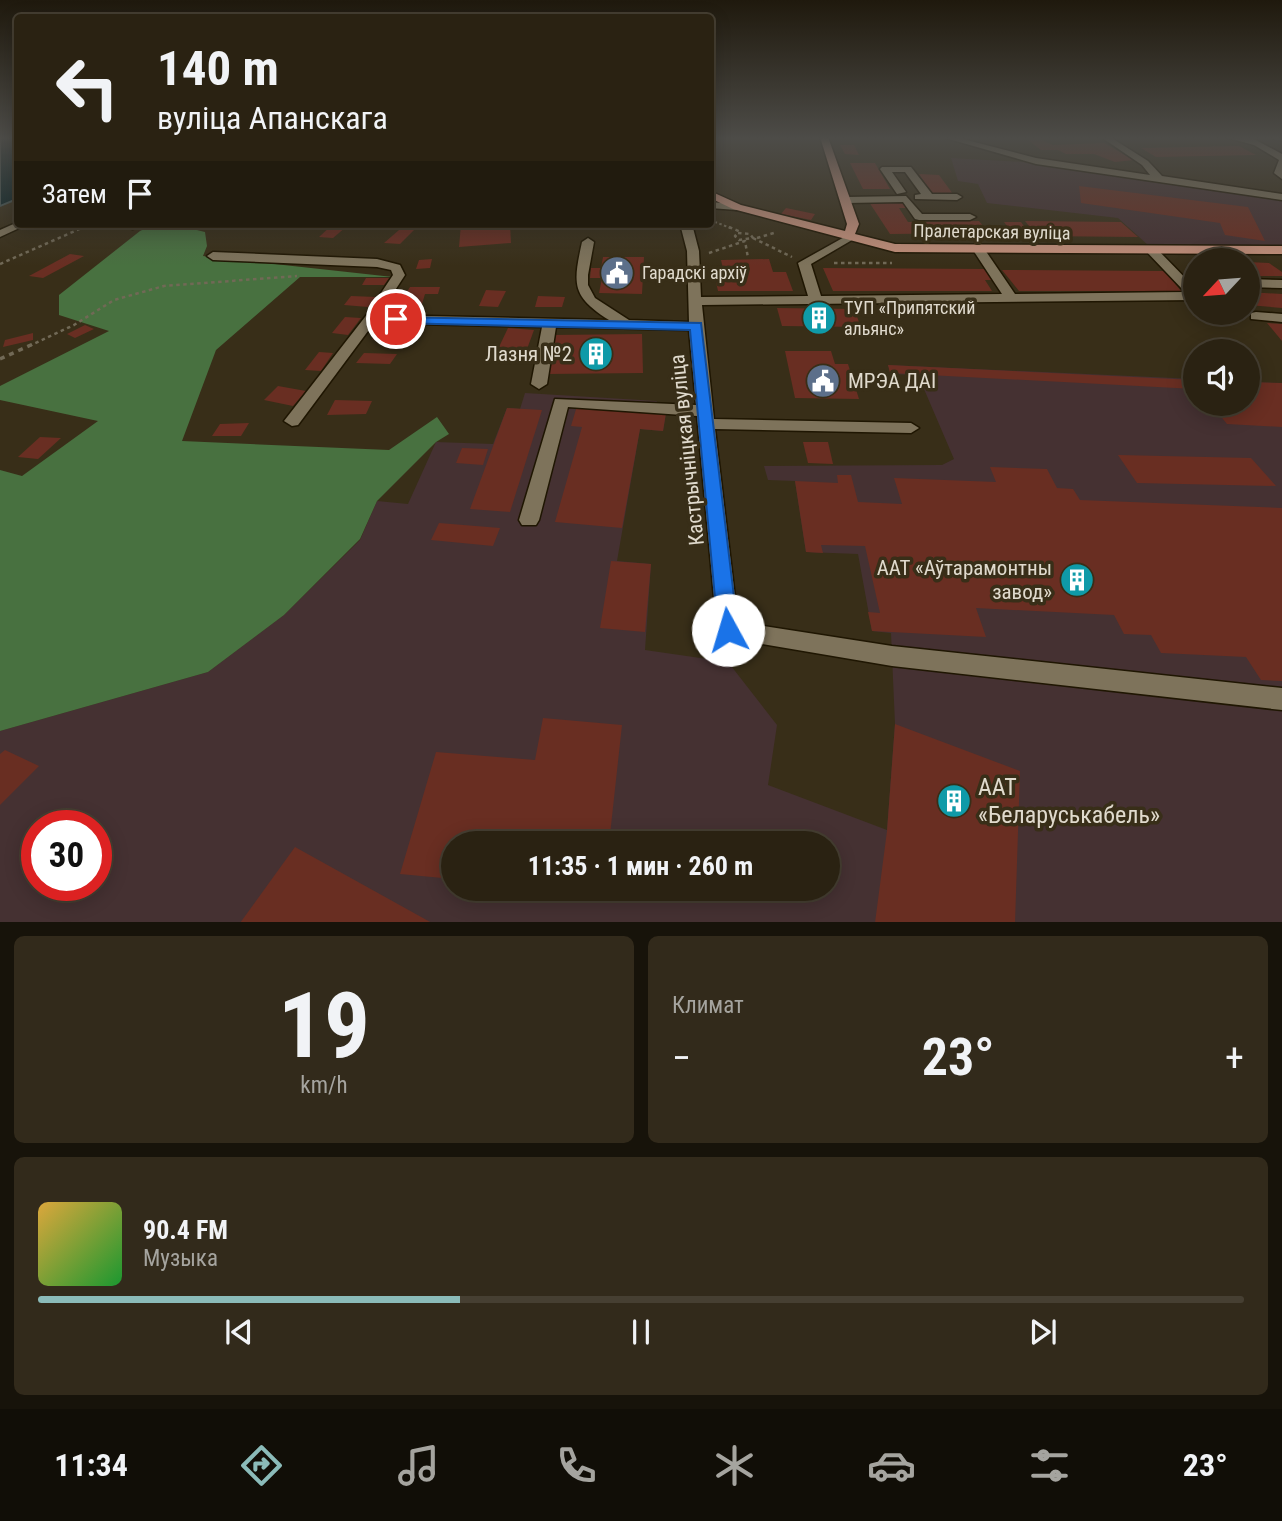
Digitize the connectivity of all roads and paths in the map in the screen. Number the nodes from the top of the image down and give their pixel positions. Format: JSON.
{"nodes":[{"id":1,"x":839,"y":180,"type":"edge"},
{"id":2,"x":893,"y":180,"type":"edge"},
{"id":3,"x":916,"y":180,"type":"edge"},
{"id":4,"x":1160,"y":180,"type":"edge"},
{"id":5,"x":714,"y":196,"type":"edge"},
{"id":6,"x":845,"y":196,"type":"junction"},
{"id":7,"x":904,"y":196,"type":"junction"},
{"id":8,"x":929,"y":197,"type":"junction"},
{"id":9,"x":957,"y":197,"type":"dead end"},
{"id":10,"x":1282,"y":197,"type":"edge"},
{"id":11,"x":714,"y":205,"type":"edge"},
{"id":12,"x":737,"y":207,"type":"junction"},
{"id":13,"x":970,"y":216,"type":"dead end"},
{"id":14,"x":714,"y":222,"type":"edge"},
{"id":15,"x":83,"y":228,"type":"edge"},
{"id":16,"x":687,"y":228,"type":"edge"},
{"id":17,"x":741,"y":233,"type":"junction"},
{"id":18,"x":753,"y":237,"type":"junction"},
{"id":19,"x":848,"y":238,"type":"junction"},
{"id":20,"x":745,"y":241,"type":"junction"},
{"id":21,"x":588,"y":242,"type":"dead end"},
{"id":22,"x":978,"y":250,"type":"junction"},
{"id":23,"x":1151,"y":250,"type":"junction"},
{"id":24,"x":1282,"y":250,"type":"edge"},
{"id":25,"x":213,"y":256,"type":"dead end"},
{"id":26,"x":693,"y":258,"type":"junction"},
{"id":27,"x":748,"y":258,"type":"dead end"},
{"id":28,"x":804,"y":263,"type":"junction"},
{"id":29,"x":0,"y":264,"type":"edge"},
{"id":30,"x":301,"y":275,"type":"dead end"},
{"id":31,"x":1183,"y":283,"type":"edge"},
{"id":32,"x":1260,"y":283,"type":"edge"},
{"id":33,"x":1282,"y":284,"type":"edge"},
{"id":34,"x":1183,"y":295,"type":"edge"},
{"id":35,"x":1010,"y":296,"type":"junction"},
{"id":36,"x":696,"y":300,"type":"junction"},
{"id":37,"x":816,"y":300,"type":"junction"},
{"id":38,"x":1260,"y":316,"type":"edge"},
{"id":39,"x":370,"y":318,"type":"junction"},
{"id":40,"x":1282,"y":318,"type":"edge"},
{"id":41,"x":550,"y":323,"type":"junction"},
{"id":42,"x":627,"y":325,"type":"junction"},
{"id":43,"x":696,"y":326,"type":"junction"},
{"id":44,"x":0,"y":359,"type":"edge"},
{"id":45,"x":539,"y":384,"type":"dead end"},
{"id":46,"x":706,"y":418,"type":"junction"},
{"id":47,"x":292,"y":421,"type":"dead end"},
{"id":48,"x":911,"y":428,"type":"dead end"},
{"id":49,"x":529,"y":520,"type":"dead end"},
{"id":50,"x":1282,"y":698,"type":"edge"}],
"edges":[{"from":1,"to":6,"type":"main road"},
{"from":2,"to":7,"type":"street"},
{"from":3,"to":8,"type":"street"},
{"from":4,"to":10,"type":"street"},
{"from":5,"to":12,"type":"main road","name":"Пралетарская вуліца"},
{"from":6,"to":7,"type":"street"},
{"from":6,"to":19,"type":"main road"},
{"from":7,"to":8,"type":"street"},
{"from":7,"to":13,"type":"street"},
{"from":8,"to":9,"type":"street"},
{"from":11,"to":12,"type":"street"},
{"from":12,"to":19,"type":"main road","name":"Пралетарская вуліца"},
{"from":14,"to":17,"type":"path"},
{"from":15,"to":29,"type":"path"},
{"from":16,"to":26,"type":"street","name":"Кастрычніцкая вуліца"},
{"from":17,"to":18,"type":"path"},
{"from":17,"to":20,"type":"path"},
{"from":18,"to":20,"type":"path"},
{"from":18,"to":28,"type":"path"},
{"from":19,"to":22,"type":"main road","name":"Пралетарская вуліца"},
{"from":19,"to":28,"type":"street"},
{"from":20,"to":26,"type":"path"},
{"from":20,"to":27,"type":"path"},
{"from":21,"to":42,"type":"street"},
{"from":22,"to":23,"type":"main road","name":"Пралетарская вуліца"},
{"from":22,"to":35,"type":"street"},
{"from":23,"to":24,"type":"main road","name":"Пралетарская вуліца"},
{"from":23,"to":31,"type":"street"},
{"from":25,"to":39,"type":"street"},
{"from":26,"to":36,"type":"street","name":"Кастрычніцкая вуліца"},
{"from":28,"to":37,"type":"street"},
{"from":30,"to":44,"type":"path"},
{"from":32,"to":33,"type":"street"},
{"from":34,"to":35,"type":"street"},
{"from":35,"to":37,"type":"street"},
{"from":36,"to":37,"type":"street"},
{"from":36,"to":43,"type":"street","name":"Кастрычніцкая вуліца"},
{"from":38,"to":40,"type":"street"},
{"from":39,"to":41,"type":"street"},
{"from":39,"to":47,"type":"street"},
{"from":41,"to":42,"type":"street"},
{"from":41,"to":45,"type":"street"},
{"from":42,"to":43,"type":"street"},
{"from":43,"to":46,"type":"street","name":"Кастрычніцкая вуліца"},
{"from":46,"to":48,"type":"street"},
{"from":46,"to":49,"type":"street"},
{"from":46,"to":50,"type":"street","name":"Кастрычніцкая вуліца"}]}
